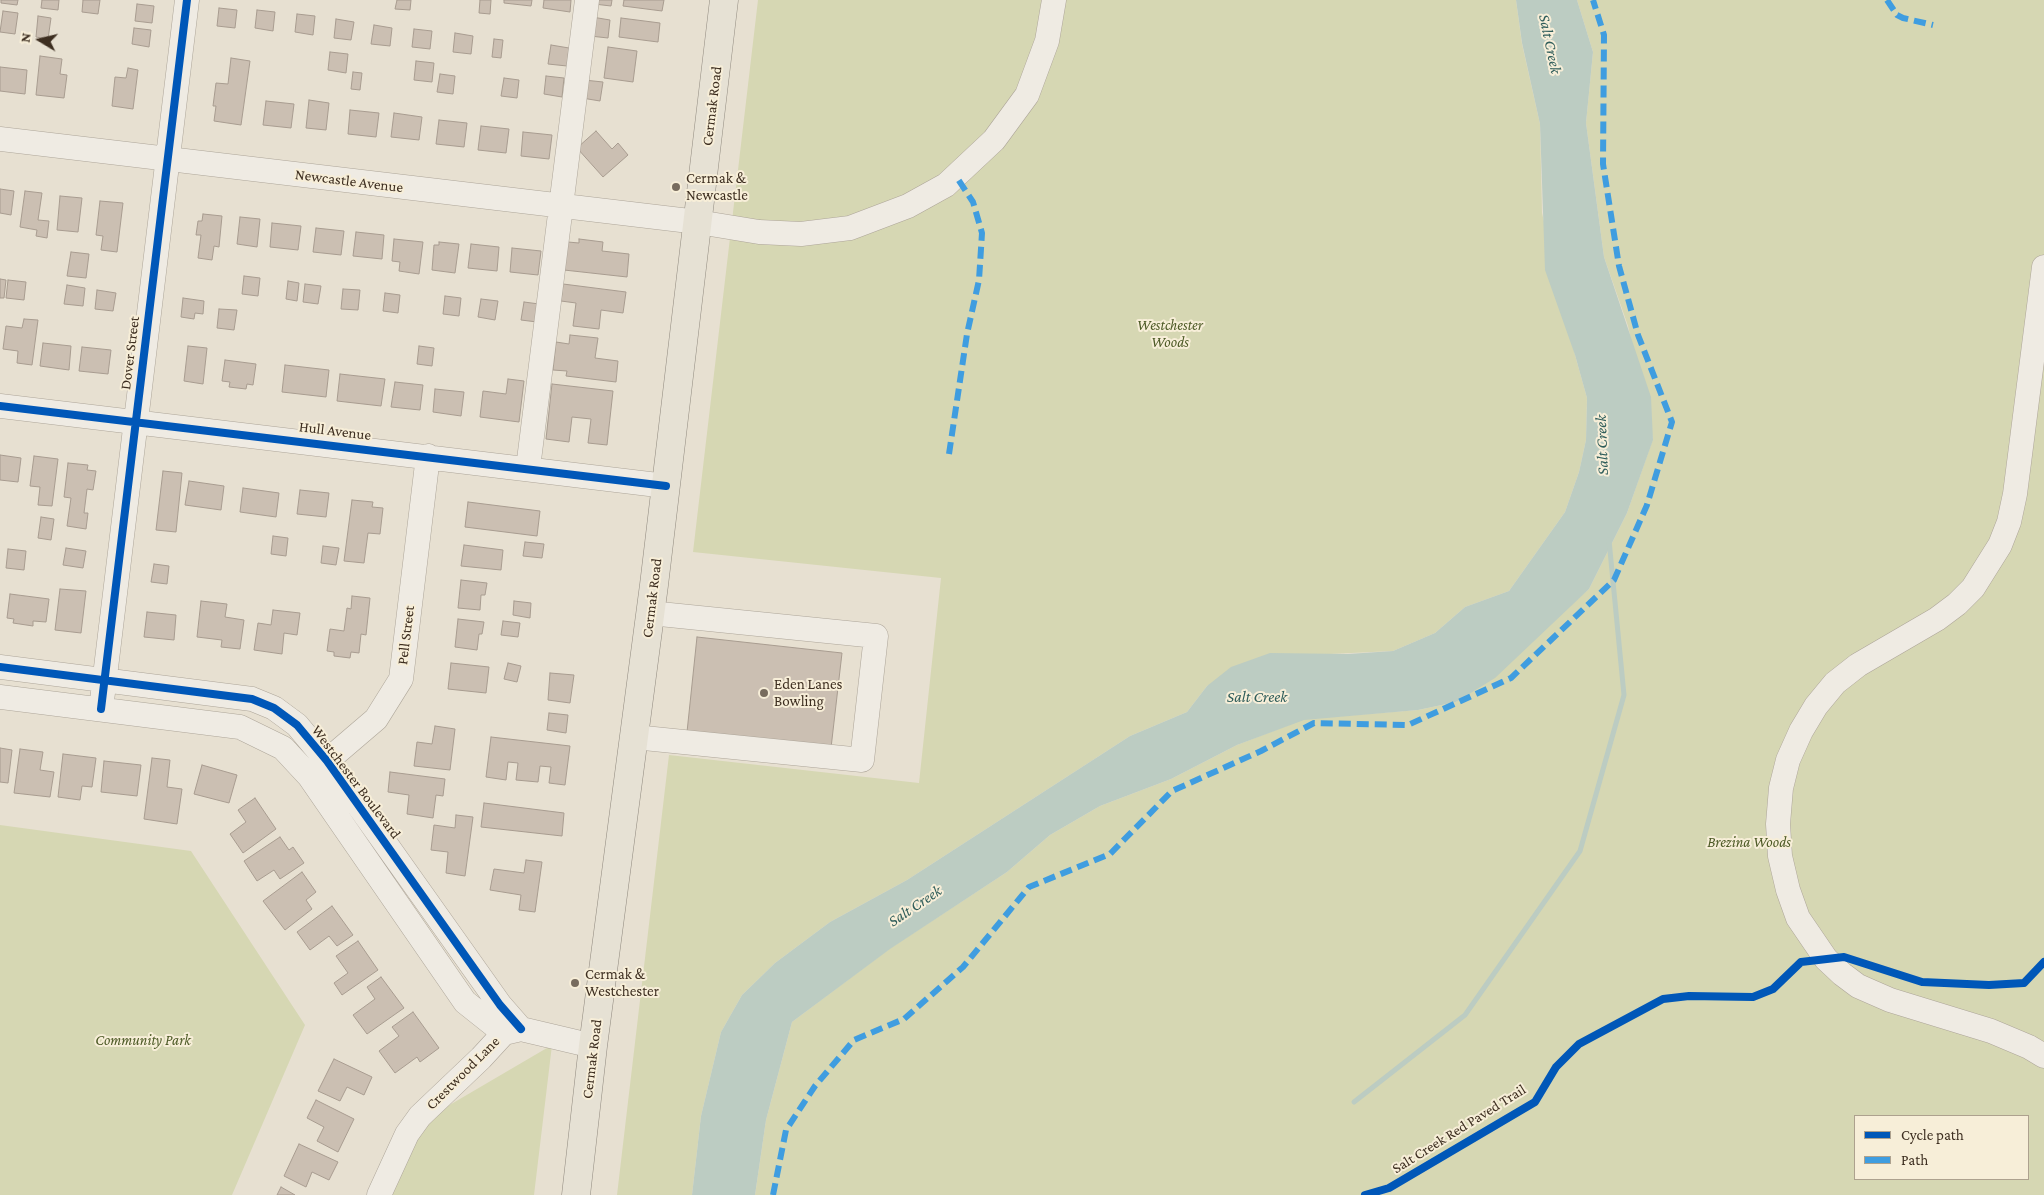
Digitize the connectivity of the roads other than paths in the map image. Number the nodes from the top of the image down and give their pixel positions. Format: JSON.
{"nodes":[{"id":1,"x":187,"y":0,"type":"edge"},
{"id":2,"x":587,"y":0,"type":"edge"},
{"id":3,"x":724,"y":0,"type":"edge"},
{"id":4,"x":1054,"y":0,"type":"edge"},
{"id":5,"x":0,"y":139,"type":"edge"},
{"id":6,"x":168,"y":159,"type":"junction"},
{"id":7,"x":561,"y":206,"type":"junction"},
{"id":8,"x":698,"y":222,"type":"junction"},
{"id":9,"x":2044,"y":267,"type":"edge"},
{"id":10,"x":0,"y":406,"type":"edge"},
{"id":11,"x":136,"y":422,"type":"junction"},
{"id":12,"x":428,"y":456,"type":"junction"},
{"id":13,"x":528,"y":468,"type":"junction"},
{"id":14,"x":666,"y":486,"type":"junction"},
{"id":15,"x":650,"y":613,"type":"junction"},
{"id":16,"x":0,"y":667,"type":"edge"},
{"id":17,"x":105,"y":680,"type":"junction"},
{"id":18,"x":0,"y":696,"type":"edge"},
{"id":19,"x":101,"y":709,"type":"junction"},
{"id":20,"x":634,"y":737,"type":"junction"},
{"id":21,"x":318,"y":769,"type":"junction"},
{"id":22,"x":513,"y":1031,"type":"junction"},
{"id":23,"x":593,"y":1046,"type":"junction"},
{"id":24,"x":2044,"y":1056,"type":"edge"},
{"id":25,"x":379,"y":1195,"type":"edge"},
{"id":26,"x":576,"y":1195,"type":"edge"}],
"edges":[{"from":1,"to":6,"type":"street","name":"Dover Street"},
{"from":2,"to":7,"type":"street"},
{"from":3,"to":8,"type":"main road","name":"Cermak Road"},
{"from":4,"to":8,"type":"street","name":"Newcastle Avenue"},
{"from":5,"to":6,"type":"street","name":"Newcastle Avenue"},
{"from":6,"to":7,"type":"street","name":"Newcastle Avenue"},
{"from":6,"to":11,"type":"street","name":"Dover Street"},
{"from":7,"to":8,"type":"street","name":"Newcastle Avenue"},
{"from":7,"to":13,"type":"street"},
{"from":8,"to":14,"type":"main road","name":"Cermak Road"},
{"from":9,"to":24,"type":"street"},
{"from":10,"to":11,"type":"street","name":"Hull Avenue"},
{"from":11,"to":12,"type":"street","name":"Hull Avenue"},
{"from":11,"to":17,"type":"street","name":"Dover Street"},
{"from":12,"to":13,"type":"street","name":"Hull Avenue"},
{"from":12,"to":21,"type":"street","name":"Pell Street"},
{"from":13,"to":14,"type":"street","name":"Hull Avenue"},
{"from":14,"to":15,"type":"main road","name":"Cermak Road"},
{"from":15,"to":20,"type":"main road","name":"Cermak Road"},
{"from":15,"to":20,"type":"street"},
{"from":16,"to":17,"type":"street","name":"Westchester Boulevard"},
{"from":17,"to":19,"type":"street","name":"Dover Street"},
{"from":17,"to":21,"type":"street","name":"Westchester Boulevard"},
{"from":18,"to":19,"type":"street","name":"Westchester Boulevard"},
{"from":19,"to":21,"type":"street","name":"Westchester Boulevard"},
{"from":20,"to":23,"type":"main road","name":"Cermak Road"},
{"from":21,"to":22,"type":"street","name":"Westchester Boulevard"},
{"from":22,"to":23,"type":"street"},
{"from":22,"to":25,"type":"street","name":"Crestwood Lane"},
{"from":23,"to":26,"type":"main road","name":"Cermak Road"}]}
